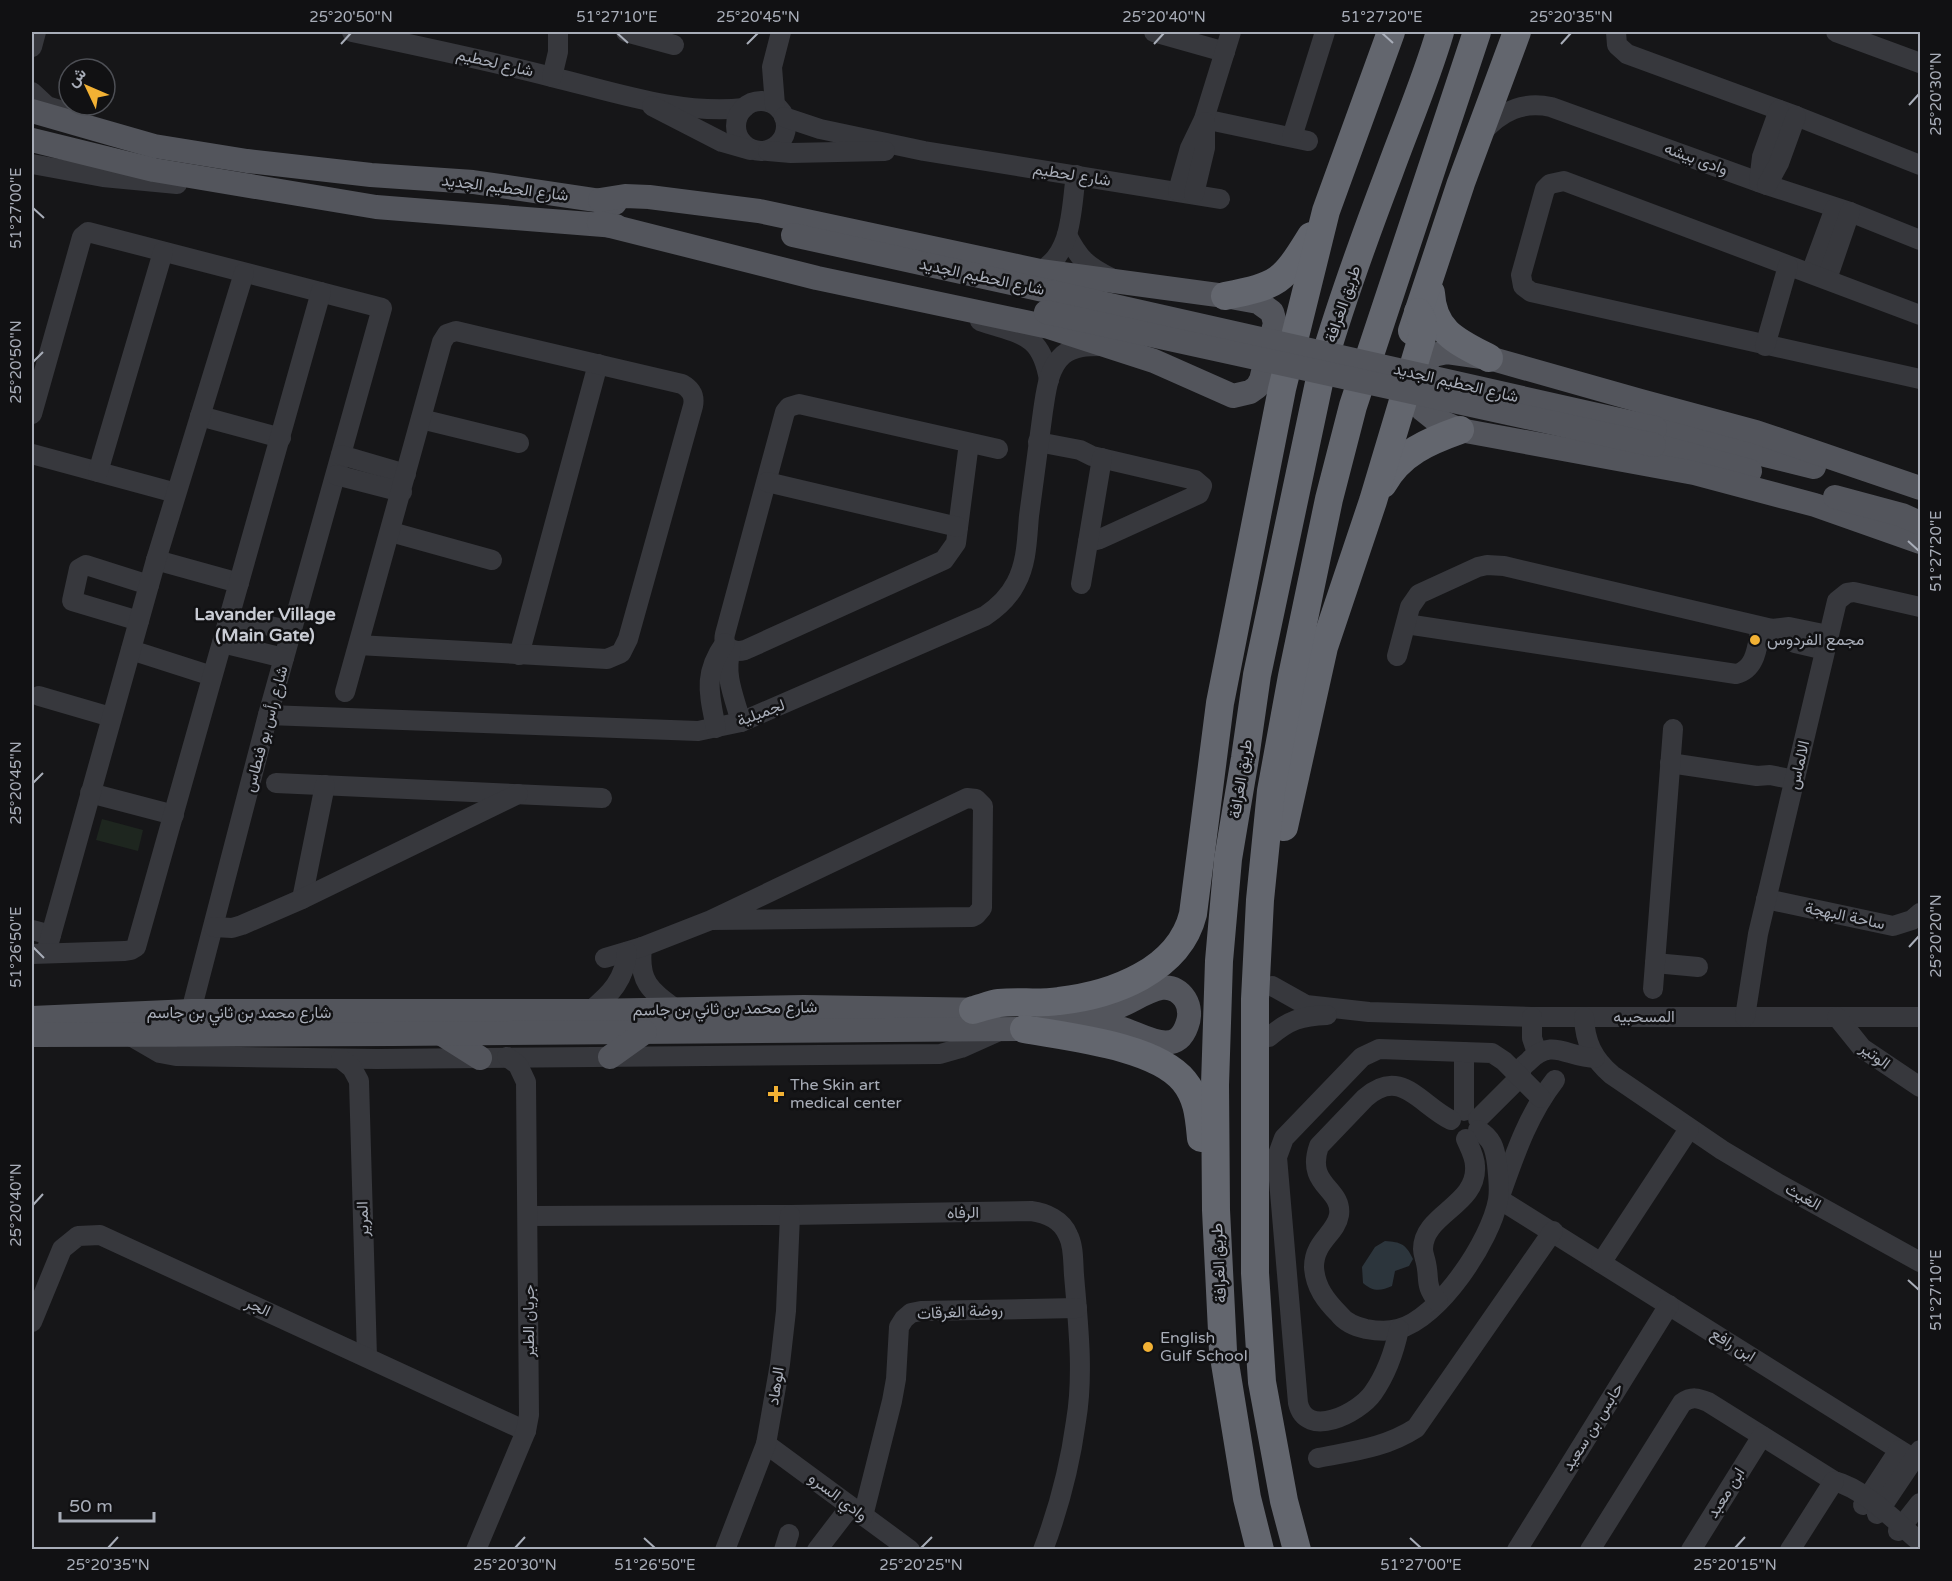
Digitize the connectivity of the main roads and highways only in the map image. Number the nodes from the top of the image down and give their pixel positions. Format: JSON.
{"nodes":[{"id":1,"x":1390,"y":32,"type":"edge"},
{"id":2,"x":1440,"y":32,"type":"edge"},
{"id":3,"x":1477,"y":32,"type":"edge"},
{"id":4,"x":1517,"y":32,"type":"edge"},
{"id":5,"x":32,"y":111,"type":"edge"},
{"id":6,"x":32,"y":140,"type":"edge"},
{"id":7,"x":1326,"y":211,"type":"junction"},
{"id":8,"x":600,"y":212,"type":"junction"},
{"id":9,"x":1430,"y":277,"type":"junction"},
{"id":10,"x":1225,"y":296,"type":"junction"},
{"id":11,"x":1418,"y":312,"type":"junction"},
{"id":12,"x":1489,"y":357,"type":"junction"},
{"id":13,"x":1460,"y":430,"type":"junction"},
{"id":14,"x":1654,"y":436,"type":"junction"},
{"id":15,"x":1920,"y":488,"type":"edge"},
{"id":16,"x":1373,"y":501,"type":"junction"},
{"id":17,"x":1920,"y":505,"type":"edge"},
{"id":18,"x":1920,"y":523,"type":"edge"},
{"id":19,"x":1920,"y":542,"type":"edge"},
{"id":20,"x":1233,"y":633,"type":"junction"},
{"id":21,"x":1277,"y":750,"type":"junction"},
{"id":22,"x":1228,"y":859,"type":"junction"},
{"id":23,"x":973,"y":1010,"type":"junction"},
{"id":24,"x":32,"y":1018,"type":"edge"},
{"id":25,"x":1013,"y":1029,"type":"junction"},
{"id":26,"x":645,"y":1032,"type":"junction"},
{"id":27,"x":442,"y":1034,"type":"junction"},
{"id":28,"x":32,"y":1035,"type":"edge"},
{"id":29,"x":610,"y":1057,"type":"road end"},
{"id":30,"x":480,"y":1058,"type":"road end"},
{"id":31,"x":1255,"y":1168,"type":"junction"},
{"id":32,"x":1216,"y":1210,"type":"junction"},
{"id":33,"x":1260,"y":1550,"type":"edge"},
{"id":34,"x":1297,"y":1550,"type":"edge"}],
"edges":[{"from":1,"to":7,"type":"highway"},
{"from":2,"to":22,"type":"highway","name":"طريق الغرافة"},
{"from":3,"to":21,"type":"highway","name":"طريق الغرافة"},
{"from":4,"to":9,"type":"highway"},
{"from":5,"to":8,"type":"main road","name":"شارع الحطيم الجديد"},
{"from":6,"to":8,"type":"main road","name":"شارع الحطيم الجديد"},
{"from":7,"to":10,"type":"highway"},
{"from":7,"to":20,"type":"highway"},
{"from":8,"to":10,"type":"main road"},
{"from":8,"to":10,"type":"main road"},
{"from":8,"to":14,"type":"main road","name":"شارع الحطيم الجديد","bridge":true},
{"from":9,"to":11,"type":"highway"},
{"from":9,"to":12,"type":"highway"},
{"from":11,"to":16,"type":"highway"},
{"from":11,"to":21,"type":"highway"},
{"from":12,"to":13,"type":"main road"},
{"from":12,"to":15,"type":"main road"},
{"from":13,"to":16,"type":"highway"},
{"from":13,"to":19,"type":"main road"},
{"from":14,"to":17,"type":"main road","name":"شارع الحطيم الجديد"},
{"from":14,"to":18,"type":"main road","name":"شارع الحطيم الجديد"},
{"from":16,"to":31,"type":"highway"},
{"from":20,"to":22,"type":"highway"},
{"from":20,"to":23,"type":"highway"},
{"from":21,"to":31,"type":"highway","name":"طريق الغرافة"},
{"from":22,"to":32,"type":"highway","name":"طريق الغرافة"},
{"from":23,"to":24,"type":"main road","name":"شارع محمد بن ثاني بن جاسم"},
{"from":23,"to":25,"type":"main road","name":"شارع محمد بن ثاني بن جاسم"},
{"from":25,"to":26,"type":"main road","name":"شارع محمد بن ثاني بن جاسم"},
{"from":25,"to":32,"type":"highway"},
{"from":26,"to":27,"type":"main road","name":"شارع محمد بن ثاني بن جاسم"},
{"from":26,"to":29,"type":"main road"},
{"from":27,"to":28,"type":"main road","name":"شارع محمد بن ثاني بن جاسم"},
{"from":27,"to":30,"type":"main road"},
{"from":31,"to":34,"type":"highway","name":"طريق الغرافة"},
{"from":32,"to":33,"type":"highway","name":"طريق الغرافة"}]}
